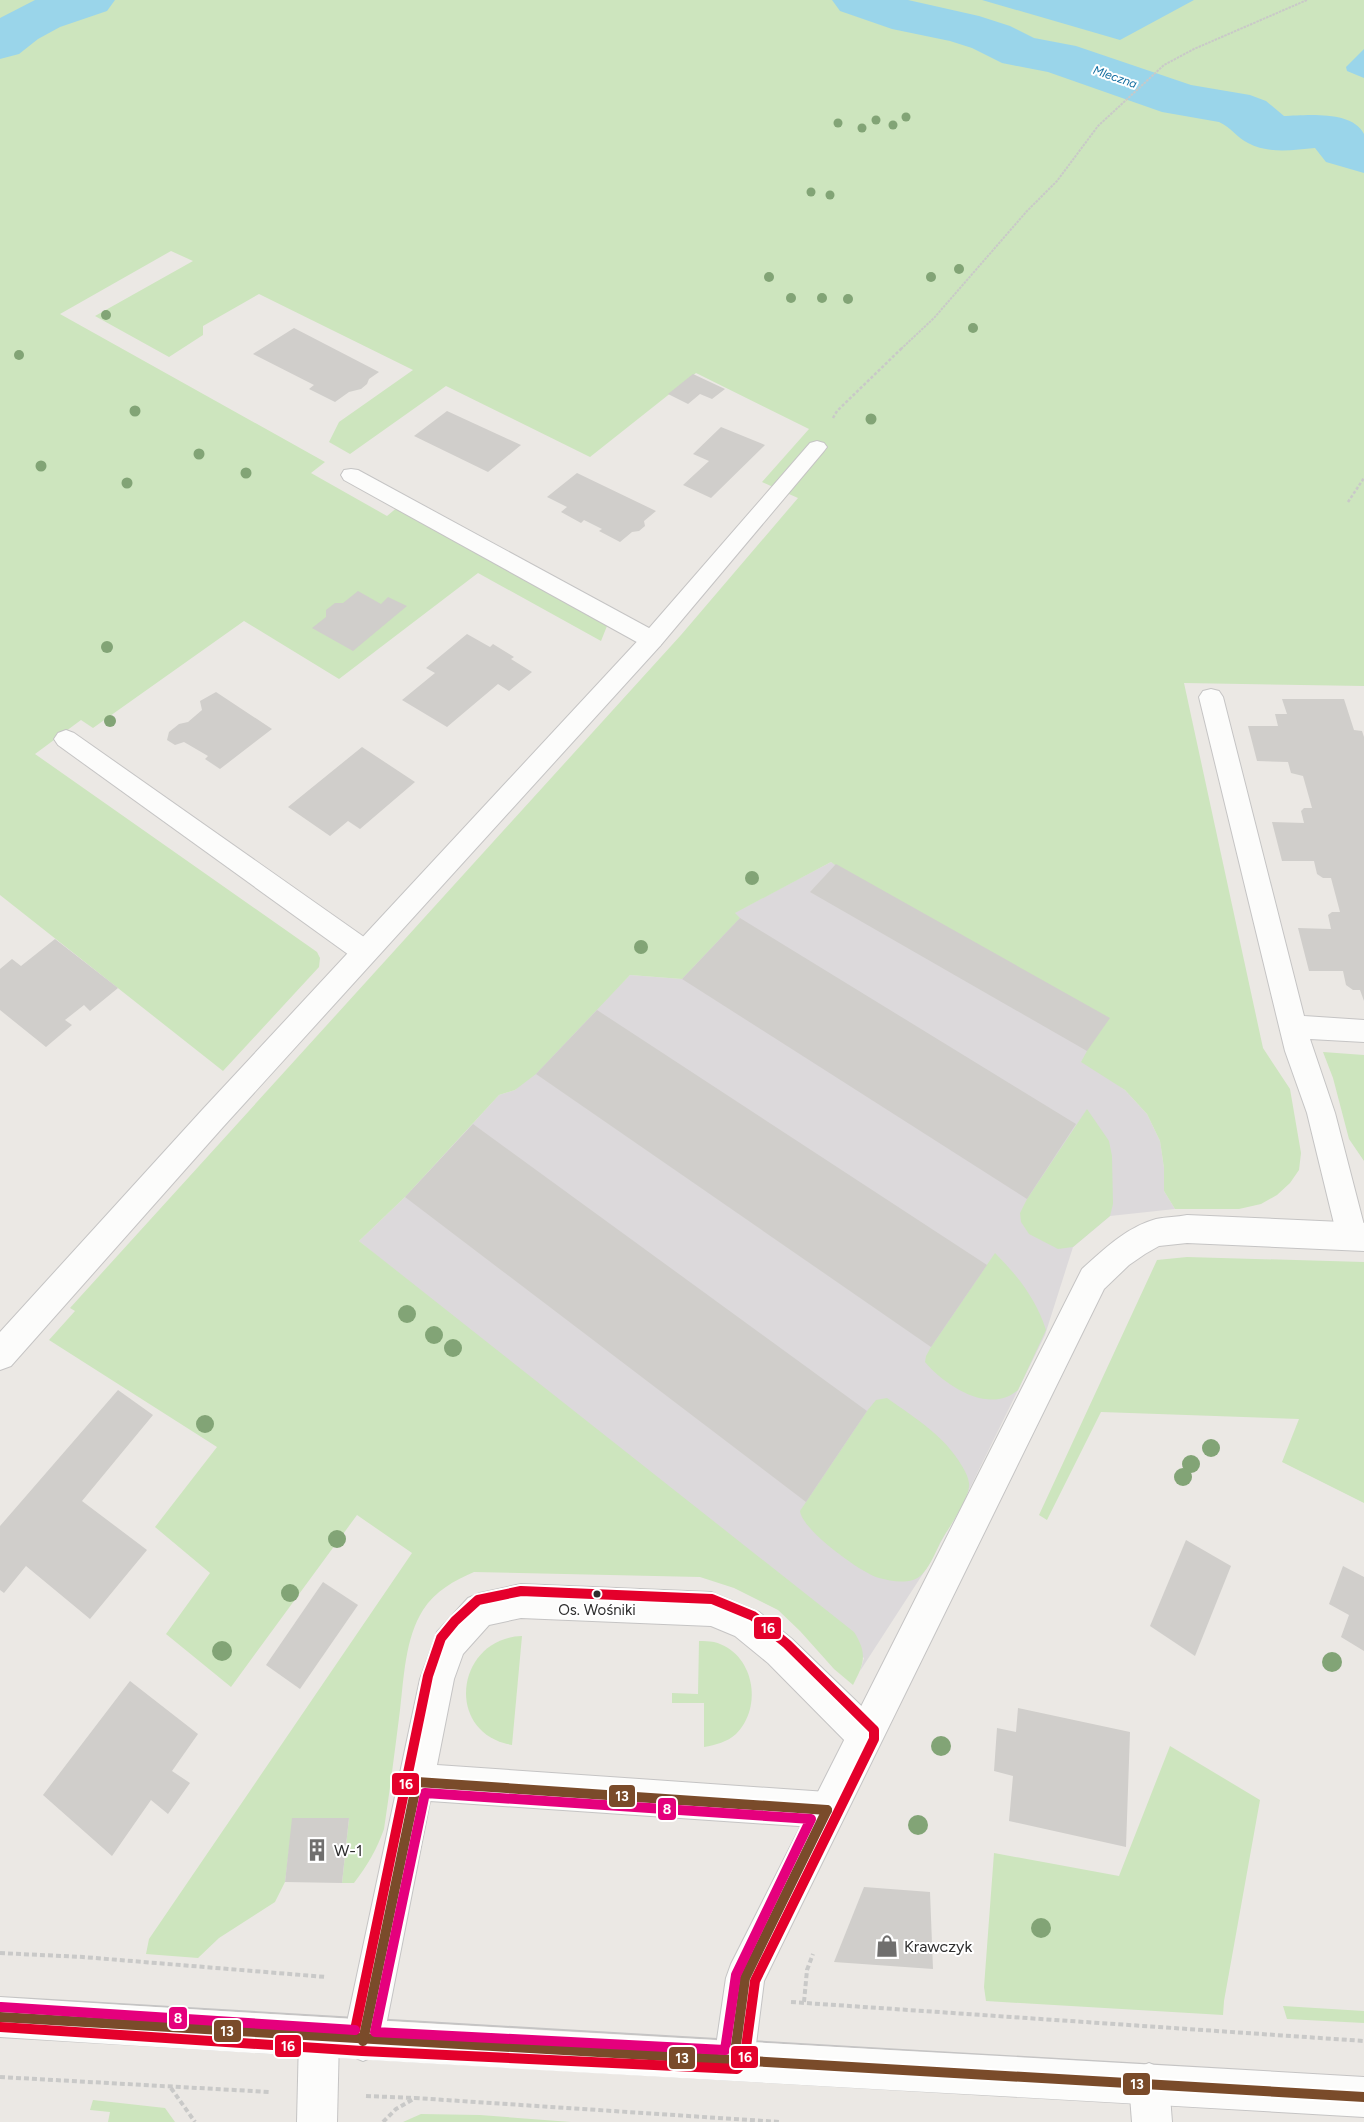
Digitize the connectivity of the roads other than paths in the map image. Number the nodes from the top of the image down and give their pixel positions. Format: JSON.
{"nodes":[{"id":1,"x":817,"y":447,"type":"road end"},
{"id":2,"x":351,"y":475,"type":"dead end"},
{"id":3,"x":652,"y":640,"type":"junction"},
{"id":4,"x":1211,"y":698,"type":"dead end"},
{"id":5,"x":66,"y":739,"type":"dead end"},
{"id":6,"x":365,"y":952,"type":"junction"},
{"id":7,"x":1294,"y":1027,"type":"junction"},
{"id":8,"x":1364,"y":1031,"type":"edge"},
{"id":9,"x":1358,"y":1237,"type":"edge"},
{"id":10,"x":0,"y":1355,"type":"edge"},
{"id":11,"x":865,"y":1735,"type":"junction"},
{"id":12,"x":417,"y":1782,"type":"junction"},
{"id":13,"x":827,"y":1810,"type":"junction"},
{"id":14,"x":0,"y":2017,"type":"edge"},
{"id":15,"x":319,"y":2038,"type":"junction"},
{"id":16,"x":363,"y":2041,"type":"junction"},
{"id":17,"x":734,"y":2060,"type":"junction"},
{"id":18,"x":1149,"y":2083,"type":"junction"},
{"id":19,"x":1364,"y":2097,"type":"edge"},
{"id":20,"x":317,"y":2108,"type":"edge"},
{"id":21,"x":1152,"y":2122,"type":"edge"}],
"edges":[{"from":1,"to":3,"type":"street"},
{"from":2,"to":3,"type":"street"},
{"from":3,"to":6,"type":"street"},
{"from":4,"to":7,"type":"street"},
{"from":5,"to":6,"type":"street"},
{"from":6,"to":10,"type":"street"},
{"from":7,"to":8,"type":"street"},
{"from":7,"to":9,"type":"street"},
{"from":9,"to":11,"type":"street"},
{"from":11,"to":12,"type":"street"},
{"from":11,"to":13,"type":"street"},
{"from":12,"to":13,"type":"street"},
{"from":12,"to":16,"type":"street"},
{"from":13,"to":17,"type":"street"},
{"from":14,"to":15,"type":"street"},
{"from":15,"to":16,"type":"street"},
{"from":15,"to":20,"type":"street"},
{"from":16,"to":17,"type":"street"},
{"from":17,"to":18,"type":"street"},
{"from":18,"to":19,"type":"street"},
{"from":18,"to":21,"type":"street"}]}
